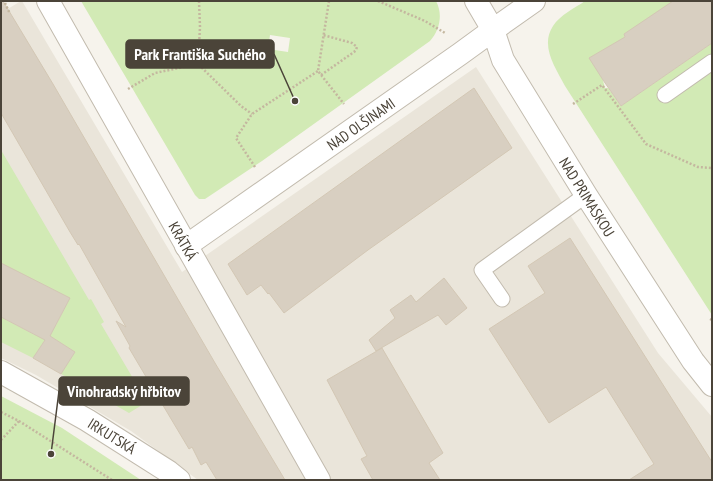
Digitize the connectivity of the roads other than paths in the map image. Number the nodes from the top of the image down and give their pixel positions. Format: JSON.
{"nodes":[{"id":1,"x":48,"y":1,"type":"edge"},
{"id":2,"x":476,"y":1,"type":"edge"},
{"id":3,"x":534,"y":1,"type":"edge"},
{"id":4,"x":493,"y":30,"type":"junction"},
{"id":5,"x":712,"y":62,"type":"edge"},
{"id":6,"x":665,"y":95,"type":"dead end"},
{"id":7,"x":586,"y":195,"type":"junction"},
{"id":8,"x":186,"y":246,"type":"junction"},
{"id":9,"x":502,"y":299,"type":"dead end"},
{"id":10,"x":1,"y":372,"type":"edge"},
{"id":11,"x":712,"y":385,"type":"edge"},
{"id":12,"x":179,"y":480,"type":"edge"},
{"id":13,"x":319,"y":480,"type":"edge"}],
"edges":[{"from":1,"to":8,"type":"street","name":"KRÁTKÁ"},
{"from":2,"to":4,"type":"street","name":"NAD PRIMASKOU"},
{"from":3,"to":4,"type":"street","name":"NAD OLŠINAMI"},
{"from":4,"to":7,"type":"street","name":"NAD PRIMASKOU"},
{"from":4,"to":8,"type":"street","name":"NAD OLŠINAMI"},
{"from":5,"to":6,"type":"lane"},
{"from":7,"to":9,"type":"lane"},
{"from":7,"to":11,"type":"street","name":"NAD PRIMASKOU"},
{"from":8,"to":13,"type":"street","name":"KRÁTKÁ"},
{"from":10,"to":12,"type":"street","name":"IRKUTSKÁ"}]}
